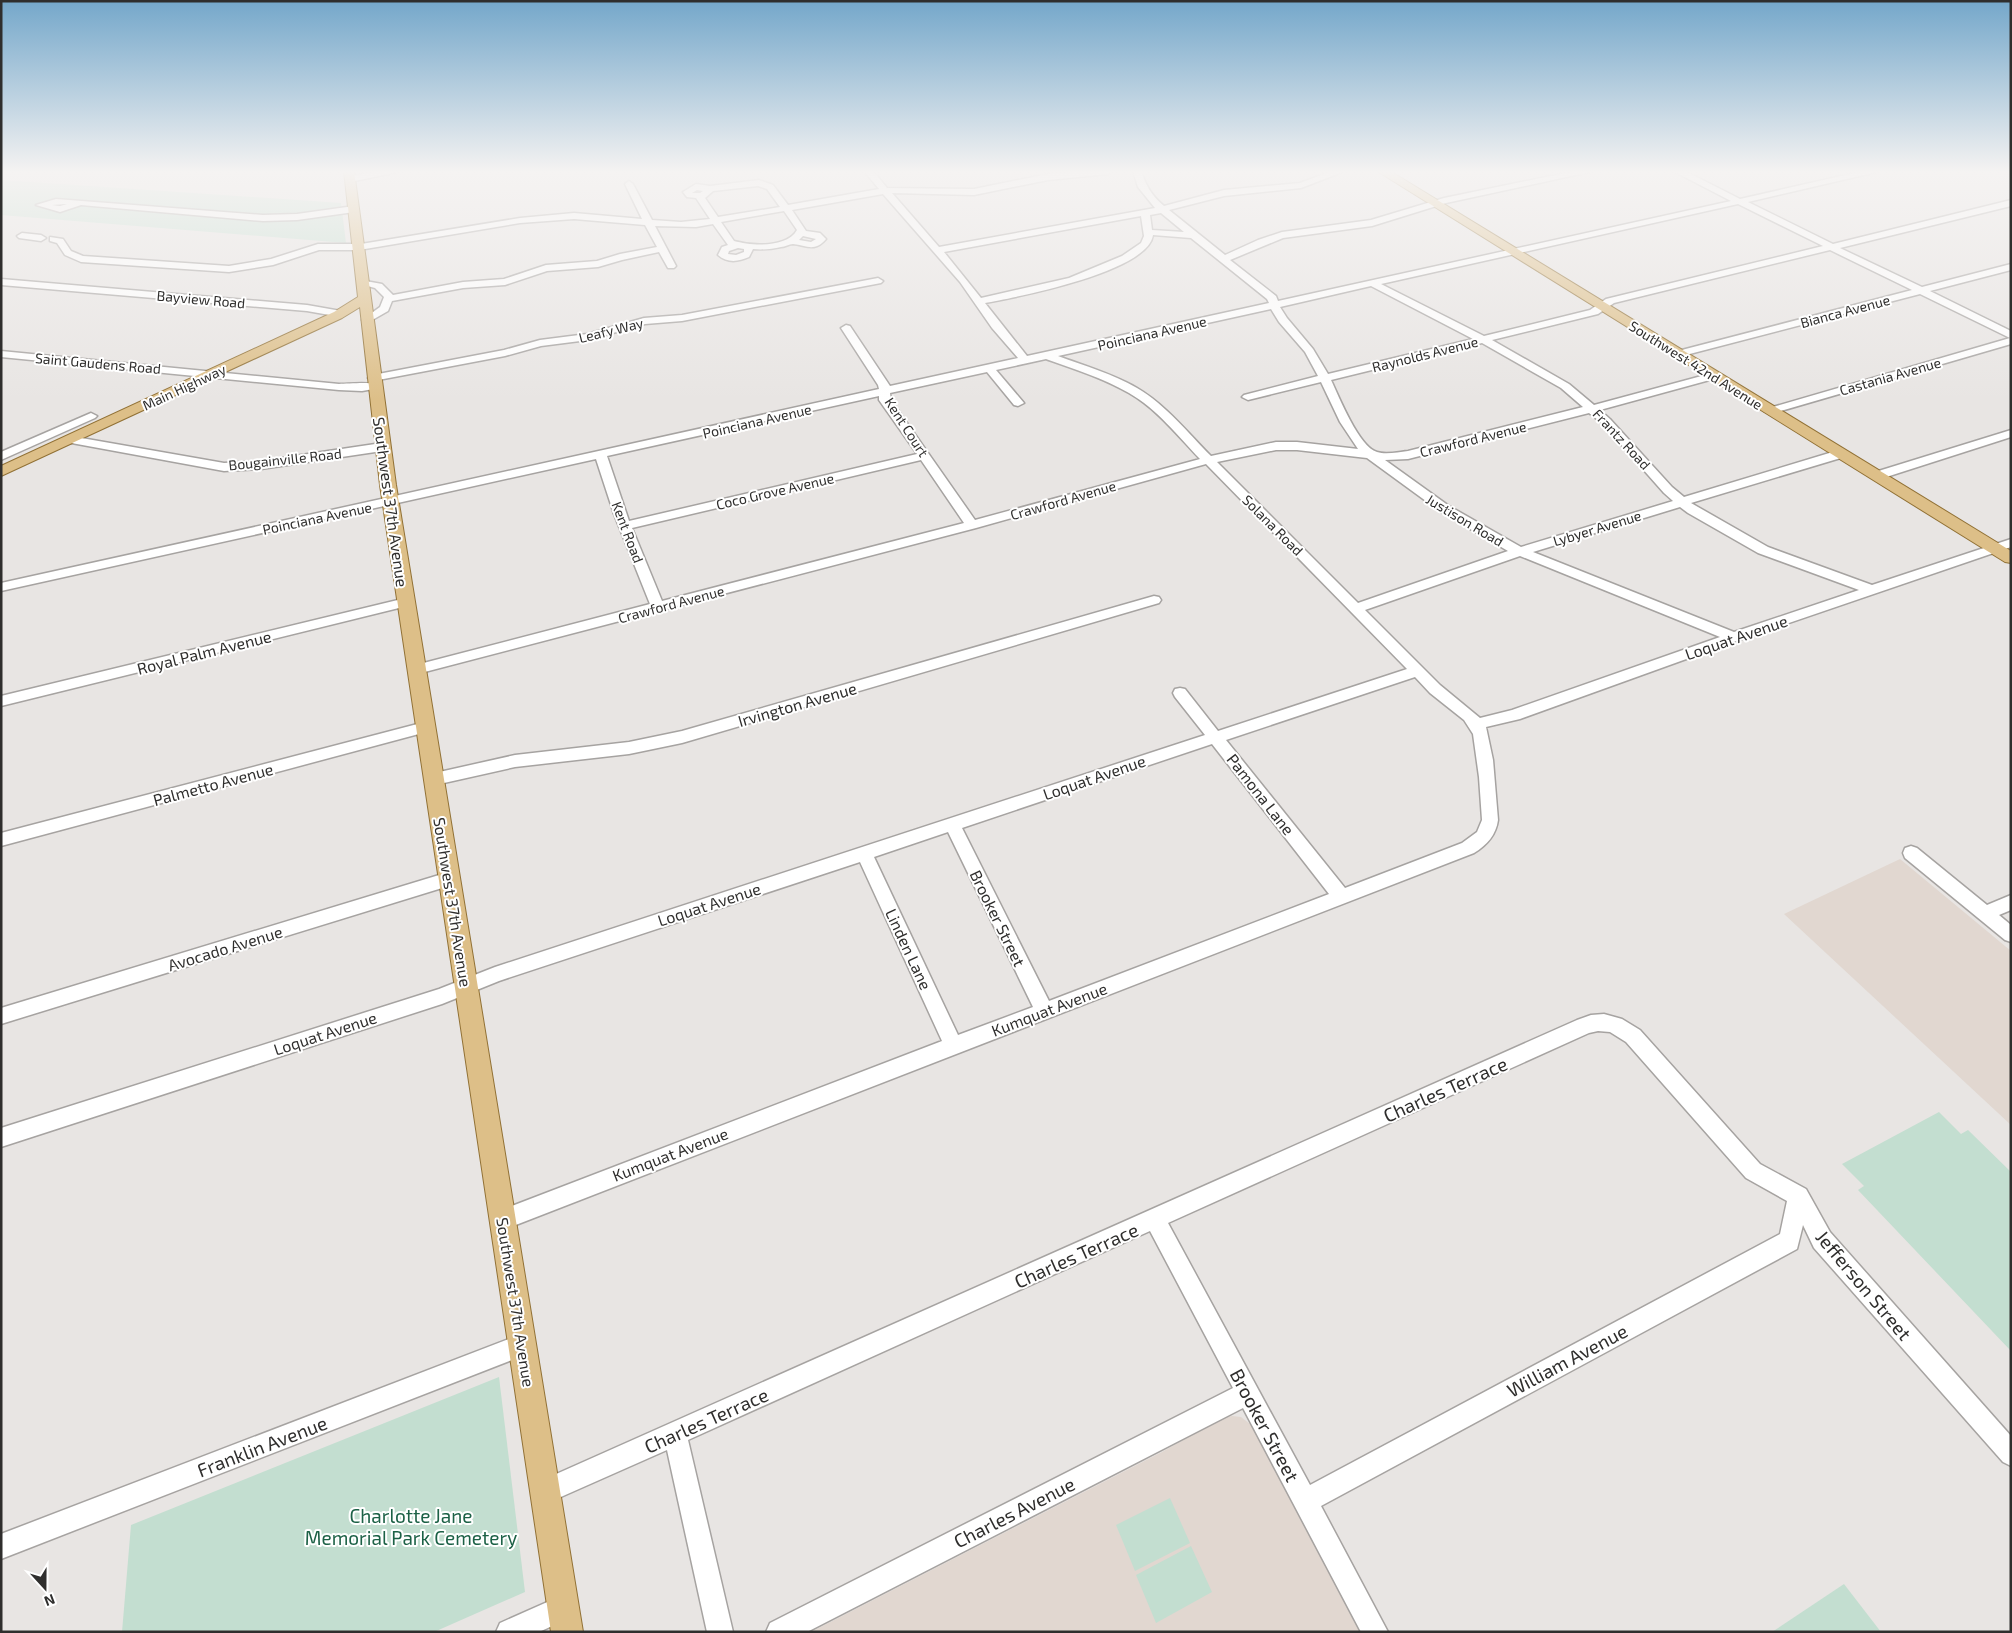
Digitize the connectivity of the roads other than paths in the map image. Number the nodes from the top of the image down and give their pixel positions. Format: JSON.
{"nodes":[{"id":1,"x":64,"y":247,"type":"edge"},
{"id":2,"x":318,"y":247,"type":"edge"},
{"id":3,"x":359,"y":247,"type":"edge"},
{"id":4,"x":730,"y":247,"type":"edge"},
{"id":5,"x":746,"y":247,"type":"edge"},
{"id":6,"x":756,"y":247,"type":"edge"},
{"id":7,"x":935,"y":247,"type":"edge"},
{"id":8,"x":954,"y":247,"type":"edge"},
{"id":9,"x":1142,"y":247,"type":"edge"},
{"id":10,"x":1209,"y":247,"type":"edge"},
{"id":11,"x":1250,"y":247,"type":"edge"},
{"id":12,"x":1504,"y":247,"type":"edge"},
{"id":13,"x":1534,"y":247,"type":"edge"},
{"id":14,"x":1830,"y":247,"type":"joint"},
{"id":15,"x":749,"y":248,"type":"junction"},
{"id":16,"x":663,"y":249,"type":"joint"},
{"id":17,"x":938,"y":250,"type":"junction"},
{"id":18,"x":1512,"y":252,"type":"junction"},
{"id":19,"x":1224,"y":259,"type":"junction"},
{"id":20,"x":671,"y":266,"type":"dead end"},
{"id":21,"x":2011,"y":267,"type":"edge"},
{"id":22,"x":878,"y":281,"type":"dead end"},
{"id":23,"x":1,"y":282,"type":"edge"},
{"id":24,"x":363,"y":282,"type":"junction"},
{"id":25,"x":1372,"y":283,"type":"junction"},
{"id":26,"x":1920,"y":290,"type":"junction"},
{"id":27,"x":365,"y":298,"type":"junction"},
{"id":28,"x":389,"y":299,"type":"junction"},
{"id":29,"x":979,"y":301,"type":"junction"},
{"id":30,"x":1273,"y":306,"type":"junction"},
{"id":31,"x":1601,"y":307,"type":"junction"},
{"id":32,"x":341,"y":314,"type":"junction"},
{"id":33,"x":367,"y":318,"type":"junction"},
{"id":34,"x":846,"y":328,"type":"dead end"},
{"id":35,"x":2011,"y":335,"type":"edge"},
{"id":36,"x":1483,"y":339,"type":"junction"},
{"id":37,"x":2011,"y":341,"type":"edge"},
{"id":38,"x":1,"y":354,"type":"edge"},
{"id":39,"x":1678,"y":354,"type":"junction"},
{"id":40,"x":1049,"y":356,"type":"junction"},
{"id":41,"x":1026,"y":361,"type":"junction"},
{"id":42,"x":990,"y":369,"type":"junction"},
{"id":43,"x":212,"y":374,"type":"junction"},
{"id":44,"x":1713,"y":376,"type":"junction"},
{"id":45,"x":1324,"y":379,"type":"junction"},
{"id":46,"x":374,"y":382,"type":"junction"},
{"id":47,"x":884,"y":392,"type":"junction"},
{"id":48,"x":1248,"y":397,"type":"dead end"},
{"id":49,"x":1018,"y":403,"type":"dead end"},
{"id":50,"x":1593,"y":408,"type":"junction"},
{"id":51,"x":1770,"y":411,"type":"junction"},
{"id":52,"x":91,"y":416,"type":"dead end"},
{"id":53,"x":2011,"y":433,"type":"edge"},
{"id":54,"x":70,"y":440,"type":"junction"},
{"id":55,"x":382,"y":447,"type":"junction"},
{"id":56,"x":1840,"y":454,"type":"junction"},
{"id":57,"x":1370,"y":455,"type":"junction"},
{"id":58,"x":1,"y":456,"type":"edge"},
{"id":59,"x":601,"y":456,"type":"junction"},
{"id":60,"x":925,"y":456,"type":"junction"},
{"id":61,"x":1208,"y":460,"type":"junction"},
{"id":62,"x":1,"y":472,"type":"edge"},
{"id":63,"x":1876,"y":476,"type":"junction"},
{"id":64,"x":390,"y":502,"type":"junction"},
{"id":65,"x":1682,"y":502,"type":"junction"},
{"id":66,"x":972,"y":525,"type":"junction"},
{"id":67,"x":626,"y":526,"type":"junction"},
{"id":68,"x":2011,"y":542,"type":"edge"},
{"id":69,"x":1995,"y":548,"type":"junction"},
{"id":70,"x":1521,"y":551,"type":"junction"},
{"id":71,"x":2011,"y":558,"type":"edge"},
{"id":72,"x":1,"y":587,"type":"edge"},
{"id":73,"x":1872,"y":590,"type":"junction"},
{"id":74,"x":1154,"y":600,"type":"dead end"},
{"id":75,"x":406,"y":602,"type":"junction"},
{"id":76,"x":658,"y":607,"type":"junction"},
{"id":77,"x":1356,"y":608,"type":"junction"},
{"id":78,"x":1734,"y":637,"type":"junction"},
{"id":79,"x":416,"y":669,"type":"junction"},
{"id":80,"x":1417,"y":671,"type":"junction"},
{"id":81,"x":1180,"y":692,"type":"dead end"},
{"id":82,"x":1,"y":701,"type":"edge"},
{"id":83,"x":1476,"y":724,"type":"junction"},
{"id":84,"x":426,"y":727,"type":"junction"},
{"id":85,"x":1216,"y":736,"type":"junction"},
{"id":86,"x":435,"y":780,"type":"junction"},
{"id":87,"x":952,"y":824,"type":"junction"},
{"id":88,"x":1,"y":840,"type":"edge"},
{"id":89,"x":864,"y":853,"type":"junction"},
{"id":90,"x":1911,"y":853,"type":"dead end"},
{"id":91,"x":450,"y":879,"type":"junction"},
{"id":92,"x":1341,"y":896,"type":"junction"},
{"id":93,"x":2011,"y":902,"type":"edge"},
{"id":94,"x":1985,"y":914,"type":"junction"},
{"id":95,"x":2011,"y":935,"type":"edge"},
{"id":96,"x":466,"y":987,"type":"junction"},
{"id":97,"x":1044,"y":1011,"type":"junction"},
{"id":98,"x":1,"y":1016,"type":"edge"},
{"id":99,"x":953,"y":1045,"type":"junction"},
{"id":100,"x":1,"y":1138,"type":"edge"},
{"id":101,"x":1799,"y":1196,"type":"junction"},
{"id":102,"x":503,"y":1219,"type":"junction"},
{"id":103,"x":1155,"y":1219,"type":"junction"},
{"id":104,"x":522,"y":1344,"type":"junction"},
{"id":105,"x":1248,"y":1393,"type":"junction"},
{"id":106,"x":675,"y":1434,"type":"junction"},
{"id":107,"x":2011,"y":1454,"type":"edge"},
{"id":108,"x":545,"y":1492,"type":"junction"},
{"id":109,"x":1305,"y":1501,"type":"junction"},
{"id":110,"x":1,"y":1547,"type":"edge"},
{"id":111,"x":565,"y":1620,"type":"edge"},
{"id":112,"x":509,"y":1632,"type":"edge"},
{"id":113,"x":720,"y":1632,"type":"edge"},
{"id":114,"x":779,"y":1632,"type":"edge"},
{"id":115,"x":1376,"y":1632,"type":"edge"}],
"edges":[{"from":1,"to":2,"type":"street"},
{"from":3,"to":24,"type":"main road","name":"Southwest 37th Avenue"},
{"from":4,"to":15,"type":"street"},
{"from":5,"to":15,"type":"street"},
{"from":6,"to":15,"type":"street"},
{"from":7,"to":17,"type":"street"},
{"from":8,"to":17,"type":"street"},
{"from":9,"to":29,"type":"street"},
{"from":10,"to":19,"type":"street","name":"Justison Road"},
{"from":11,"to":19,"type":"street"},
{"from":12,"to":18,"type":"main road","name":"Southwest 42nd Avenue"},
{"from":13,"to":18,"type":"street","name":"Poinciana Avenue"},
{"from":14,"to":26,"type":"street"},
{"from":14,"to":31,"type":"street","name":"Raynolds Avenue"},
{"from":16,"to":20,"type":"street"},
{"from":16,"to":28,"type":"street"},
{"from":17,"to":29,"type":"street"},
{"from":18,"to":25,"type":"street","name":"Poinciana Avenue"},
{"from":18,"to":31,"type":"main road","name":"Southwest 42nd Avenue"},
{"from":19,"to":30,"type":"street","name":"Justison Road"},
{"from":21,"to":26,"type":"street","name":"Bianca Avenue"},
{"from":22,"to":46,"type":"street","name":"Leafy Way"},
{"from":23,"to":32,"type":"street","name":"Bayview Road"},
{"from":24,"to":27,"type":"main road","name":"Southwest 37th Avenue"},
{"from":24,"to":28,"type":"street"},
{"from":25,"to":30,"type":"street","name":"Poinciana Avenue"},
{"from":25,"to":36,"type":"street","name":"Frantz Road"},
{"from":26,"to":35,"type":"street"},
{"from":26,"to":39,"type":"street","name":"Bianca Avenue"},
{"from":27,"to":32,"type":"main road","name":"Main Highway"},
{"from":27,"to":33,"type":"main road","name":"Southwest 37th Avenue"},
{"from":28,"to":33,"type":"street"},
{"from":29,"to":41,"type":"street"},
{"from":30,"to":40,"type":"street","name":"Poinciana Avenue"},
{"from":30,"to":45,"type":"street","name":"Justison Road"},
{"from":31,"to":36,"type":"street","name":"Raynolds Avenue"},
{"from":31,"to":39,"type":"main road","name":"Southwest 42nd Avenue"},
{"from":32,"to":33,"type":"main road"},
{"from":32,"to":43,"type":"main road","name":"Main Highway"},
{"from":33,"to":46,"type":"main road","name":"Southwest 37th Avenue"},
{"from":34,"to":47,"type":"street","name":"Kent Court"},
{"from":36,"to":45,"type":"street","name":"Raynolds Avenue"},
{"from":36,"to":50,"type":"street","name":"Frantz Road"},
{"from":37,"to":51,"type":"street","name":"Castania Avenue"},
{"from":38,"to":43,"type":"street","name":"Saint Gaudens Road"},
{"from":39,"to":44,"type":"main road","name":"Southwest 42nd Avenue"},
{"from":40,"to":41,"type":"street","name":"Poinciana Avenue"},
{"from":40,"to":61,"type":"street","name":"Solana Road"},
{"from":41,"to":42,"type":"street","name":"Poinciana Avenue"},
{"from":42,"to":47,"type":"street","name":"Poinciana Avenue"},
{"from":42,"to":49,"type":"street"},
{"from":43,"to":46,"type":"street","name":"Saint Gaudens Road"},
{"from":43,"to":54,"type":"main road","name":"Main Highway"},
{"from":44,"to":50,"type":"street","name":"Crawford Avenue"},
{"from":44,"to":51,"type":"main road","name":"Southwest 42nd Avenue"},
{"from":45,"to":48,"type":"street","name":"Raynolds Avenue"},
{"from":45,"to":57,"type":"street","name":"Justison Road"},
{"from":46,"to":55,"type":"main road","name":"Southwest 37th Avenue"},
{"from":47,"to":59,"type":"street","name":"Poinciana Avenue"},
{"from":47,"to":60,"type":"street","name":"Kent Court"},
{"from":50,"to":57,"type":"street","name":"Crawford Avenue"},
{"from":50,"to":65,"type":"street","name":"Frantz Road"},
{"from":51,"to":56,"type":"main road","name":"Southwest 42nd Avenue"},
{"from":52,"to":58,"type":"street"},
{"from":53,"to":63,"type":"street"},
{"from":54,"to":55,"type":"street","name":"Bougainville Road"},
{"from":54,"to":62,"type":"main road","name":"Main Highway"},
{"from":55,"to":64,"type":"main road","name":"Southwest 37th Avenue"},
{"from":56,"to":63,"type":"main road","name":"Southwest 42nd Avenue"},
{"from":56,"to":65,"type":"street","name":"Lybyer Avenue"},
{"from":57,"to":61,"type":"street","name":"Crawford Avenue"},
{"from":57,"to":70,"type":"street","name":"Justison Road"},
{"from":59,"to":64,"type":"street","name":"Poinciana Avenue"},
{"from":59,"to":67,"type":"street","name":"Kent Road"},
{"from":60,"to":66,"type":"street","name":"Kent Court"},
{"from":60,"to":67,"type":"street","name":"Coco Grove Avenue"},
{"from":61,"to":66,"type":"street","name":"Crawford Avenue"},
{"from":61,"to":77,"type":"street","name":"Solana Road"},
{"from":63,"to":69,"type":"main road","name":"Southwest 42nd Avenue"},
{"from":64,"to":72,"type":"street","name":"Poinciana Avenue"},
{"from":64,"to":75,"type":"main road","name":"Southwest 37th Avenue"},
{"from":65,"to":70,"type":"street","name":"Lybyer Avenue"},
{"from":65,"to":73,"type":"street","name":"Frantz Road"},
{"from":66,"to":76,"type":"street","name":"Crawford Avenue"},
{"from":67,"to":76,"type":"street","name":"Kent Road"},
{"from":68,"to":69,"type":"street","name":"Loquat Avenue"},
{"from":69,"to":71,"type":"main road","name":"Southwest 42nd Avenue"},
{"from":69,"to":73,"type":"street","name":"Loquat Avenue"},
{"from":70,"to":77,"type":"street","name":"Lybyer Avenue"},
{"from":70,"to":78,"type":"street","name":"Justison Road"},
{"from":73,"to":78,"type":"street","name":"Loquat Avenue"},
{"from":74,"to":86,"type":"street","name":"Irvington Avenue"},
{"from":75,"to":79,"type":"main road","name":"Southwest 37th Avenue"},
{"from":75,"to":82,"type":"street","name":"Royal Palm Avenue"},
{"from":76,"to":79,"type":"street","name":"Crawford Avenue"},
{"from":77,"to":80,"type":"street","name":"Solana Road"},
{"from":78,"to":83,"type":"street","name":"Loquat Avenue"},
{"from":79,"to":84,"type":"main road","name":"Southwest 37th Avenue"},
{"from":80,"to":83,"type":"street","name":"Solana Road"},
{"from":80,"to":85,"type":"street","name":"Loquat Avenue"},
{"from":81,"to":85,"type":"street","name":"Pamona Lane"},
{"from":83,"to":92,"type":"street","name":"Kumquat Avenue"},
{"from":84,"to":86,"type":"main road","name":"Southwest 37th Avenue"},
{"from":84,"to":88,"type":"street","name":"Palmetto Avenue"},
{"from":85,"to":87,"type":"street","name":"Loquat Avenue"},
{"from":85,"to":92,"type":"street","name":"Pamona Lane"},
{"from":86,"to":91,"type":"main road","name":"Southwest 37th Avenue"},
{"from":87,"to":89,"type":"street","name":"Loquat Avenue"},
{"from":87,"to":97,"type":"street","name":"Brooker Street"},
{"from":89,"to":96,"type":"street","name":"Loquat Avenue"},
{"from":89,"to":99,"type":"street","name":"Linden Lane"},
{"from":90,"to":94,"type":"street"},
{"from":91,"to":96,"type":"main road","name":"Southwest 37th Avenue"},
{"from":91,"to":98,"type":"street","name":"Avocado Avenue"},
{"from":92,"to":97,"type":"street","name":"Kumquat Avenue"},
{"from":93,"to":94,"type":"street"},
{"from":94,"to":95,"type":"street"},
{"from":96,"to":100,"type":"street","name":"Loquat Avenue"},
{"from":96,"to":102,"type":"main road","name":"Southwest 37th Avenue"},
{"from":97,"to":99,"type":"street","name":"Kumquat Avenue"},
{"from":99,"to":102,"type":"street","name":"Kumquat Avenue"},
{"from":101,"to":103,"type":"street","name":"Charles Terrace"},
{"from":101,"to":107,"type":"street","name":"Jefferson Street"},
{"from":101,"to":109,"type":"street","name":"William Avenue"},
{"from":102,"to":104,"type":"main road","name":"Southwest 37th Avenue"},
{"from":103,"to":105,"type":"street","name":"Brooker Street"},
{"from":103,"to":106,"type":"street","name":"Charles Terrace"},
{"from":104,"to":108,"type":"main road","name":"Southwest 37th Avenue"},
{"from":104,"to":110,"type":"street","name":"Franklin Avenue"},
{"from":105,"to":109,"type":"street","name":"Brooker Street"},
{"from":105,"to":114,"type":"street","name":"Charles Avenue"},
{"from":106,"to":108,"type":"street","name":"Charles Terrace"},
{"from":106,"to":113,"type":"street"},
{"from":108,"to":111,"type":"main road","name":"Southwest 37th Avenue"},
{"from":109,"to":115,"type":"street","name":"Brooker Street"},
{"from":111,"to":112,"type":"street"}]}
